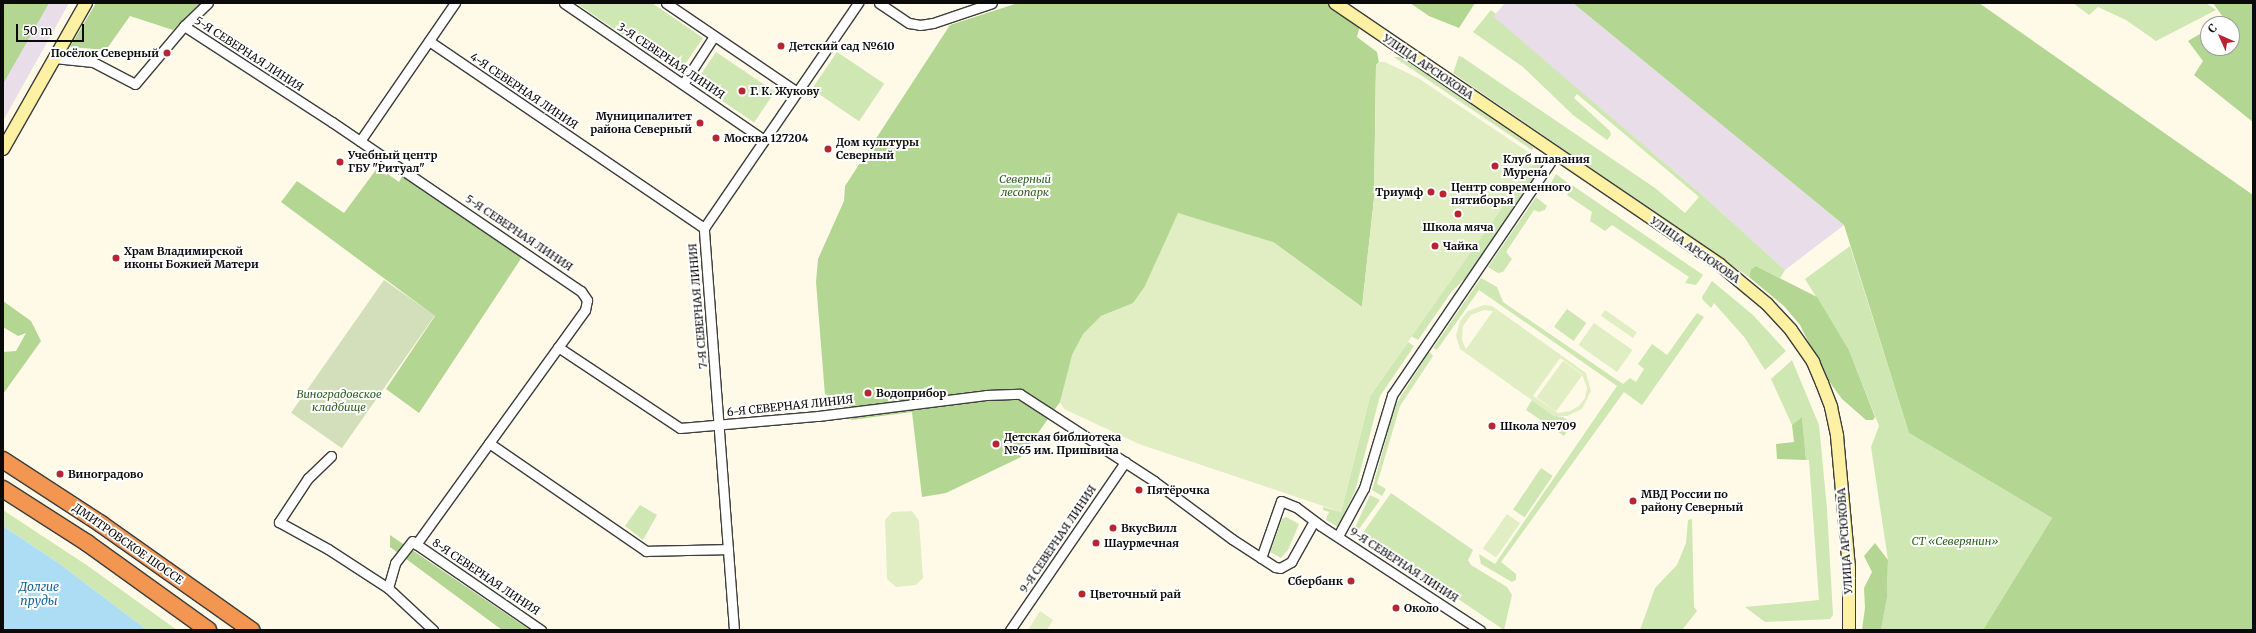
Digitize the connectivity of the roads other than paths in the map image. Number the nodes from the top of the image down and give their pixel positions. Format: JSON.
{"nodes":[{"id":1,"x":86,"y":3,"type":"edge"},
{"id":2,"x":208,"y":3,"type":"edge"},
{"id":3,"x":455,"y":3,"type":"edge"},
{"id":4,"x":564,"y":3,"type":"edge"},
{"id":5,"x":666,"y":3,"type":"edge"},
{"id":6,"x":858,"y":3,"type":"edge"},
{"id":7,"x":879,"y":3,"type":"edge"},
{"id":8,"x":992,"y":3,"type":"edge"},
{"id":9,"x":1335,"y":3,"type":"edge"},
{"id":10,"x":184,"y":26,"type":"junction"},
{"id":11,"x":714,"y":36,"type":"junction"},
{"id":12,"x":429,"y":41,"type":"junction"},
{"id":13,"x":54,"y":58,"type":"junction"},
{"id":14,"x":683,"y":84,"type":"junction"},
{"id":15,"x":797,"y":92,"type":"junction"},
{"id":16,"x":764,"y":140,"type":"junction"},
{"id":17,"x":360,"y":141,"type":"junction"},
{"id":18,"x":3,"y":149,"type":"edge"},
{"id":19,"x":1556,"y":154,"type":"junction"},
{"id":20,"x":704,"y":228,"type":"junction"},
{"id":21,"x":558,"y":347,"type":"junction"},
{"id":22,"x":719,"y":426,"type":"junction"},
{"id":23,"x":489,"y":443,"type":"junction"},
{"id":24,"x":331,"y":456,"type":"dead end"},
{"id":25,"x":3,"y":460,"type":"edge"},
{"id":26,"x":1125,"y":462,"type":"junction"},
{"id":27,"x":3,"y":489,"type":"edge"},
{"id":28,"x":1314,"y":521,"type":"junction"},
{"id":29,"x":1338,"y":536,"type":"junction"},
{"id":30,"x":414,"y":543,"type":"junction"},
{"id":31,"x":728,"y":549,"type":"junction"},
{"id":32,"x":1261,"y":558,"type":"junction"},
{"id":33,"x":388,"y":588,"type":"junction"},
{"id":34,"x":208,"y":630,"type":"edge"},
{"id":35,"x":251,"y":630,"type":"edge"},
{"id":36,"x":432,"y":630,"type":"edge"},
{"id":37,"x":541,"y":630,"type":"edge"},
{"id":38,"x":734,"y":630,"type":"edge"},
{"id":39,"x":1010,"y":630,"type":"edge"},
{"id":40,"x":1480,"y":630,"type":"edge"},
{"id":41,"x":1849,"y":630,"type":"edge"}],
"edges":[{"from":1,"to":13,"type":"street"},
{"from":2,"to":10,"type":"street"},
{"from":3,"to":12,"type":"street"},
{"from":4,"to":14,"type":"street","name":"3-Я СЕВЕРНАЯ ЛИНИЯ"},
{"from":5,"to":11,"type":"street"},
{"from":6,"to":15,"type":"street","name":"7-Я СЕВЕРНАЯ ЛИНИЯ"},
{"from":7,"to":8,"type":"street"},
{"from":9,"to":19,"type":"street","name":"УЛИЦА АРСЮКОВА"},
{"from":10,"to":13,"type":"street"},
{"from":10,"to":17,"type":"street","name":"5-Я СЕВЕРНАЯ ЛИНИЯ"},
{"from":11,"to":14,"type":"street"},
{"from":11,"to":15,"type":"street"},
{"from":12,"to":17,"type":"street"},
{"from":12,"to":20,"type":"street","name":"4-Я СЕВЕРНАЯ ЛИНИЯ"},
{"from":13,"to":18,"type":"street"},
{"from":14,"to":16,"type":"street","name":"3-Я СЕВЕРНАЯ ЛИНИЯ"},
{"from":15,"to":16,"type":"street","name":"7-Я СЕВЕРНАЯ ЛИНИЯ"},
{"from":16,"to":20,"type":"street","name":"7-Я СЕВЕРНАЯ ЛИНИЯ"},
{"from":17,"to":21,"type":"street","name":"5-Я СЕВЕРНАЯ ЛИНИЯ"},
{"from":19,"to":29,"type":"street"},
{"from":19,"to":41,"type":"street","name":"УЛИЦА АРСЮКОВА"},
{"from":20,"to":22,"type":"street","name":"7-Я СЕВЕРНАЯ ЛИНИЯ"},
{"from":21,"to":22,"type":"street","name":"6-Я СЕВЕРНАЯ ЛИНИЯ"},
{"from":21,"to":23,"type":"street","name":"5-Я СЕВЕРНАЯ ЛИНИЯ"},
{"from":22,"to":26,"type":"street","name":"6-Я СЕВЕРНАЯ ЛИНИЯ"},
{"from":22,"to":31,"type":"street","name":"7-Я СЕВЕРНАЯ ЛИНИЯ"},
{"from":23,"to":30,"type":"street","name":"5-Я СЕВЕРНАЯ ЛИНИЯ"},
{"from":23,"to":31,"type":"street"},
{"from":24,"to":33,"type":"street"},
{"from":25,"to":35,"type":"highway","name":"ДМИТРОВСКОЕ ШОССЕ"},
{"from":26,"to":32,"type":"street","name":"6-Я СЕВЕРНАЯ ЛИНИЯ"},
{"from":26,"to":39,"type":"street","name":"9-Я СЕВЕРНАЯ ЛИНИЯ"},
{"from":27,"to":34,"type":"highway","name":"ДМИТРОВСКОЕ ШОССЕ"},
{"from":28,"to":29,"type":"street","name":"9-Я СЕВЕРНАЯ ЛИНИЯ"},
{"from":28,"to":32,"type":"street","name":"6-Я СЕВЕРНАЯ ЛИНИЯ"},
{"from":28,"to":32,"type":"street"},
{"from":29,"to":40,"type":"street","name":"9-Я СЕВЕРНАЯ ЛИНИЯ"},
{"from":30,"to":33,"type":"street","name":"5-Я СЕВЕРНАЯ ЛИНИЯ"},
{"from":30,"to":37,"type":"street","name":"8-Я СЕВЕРНАЯ ЛИНИЯ"},
{"from":31,"to":38,"type":"street","name":"7-Я СЕВЕРНАЯ ЛИНИЯ"},
{"from":33,"to":36,"type":"street"}]}
